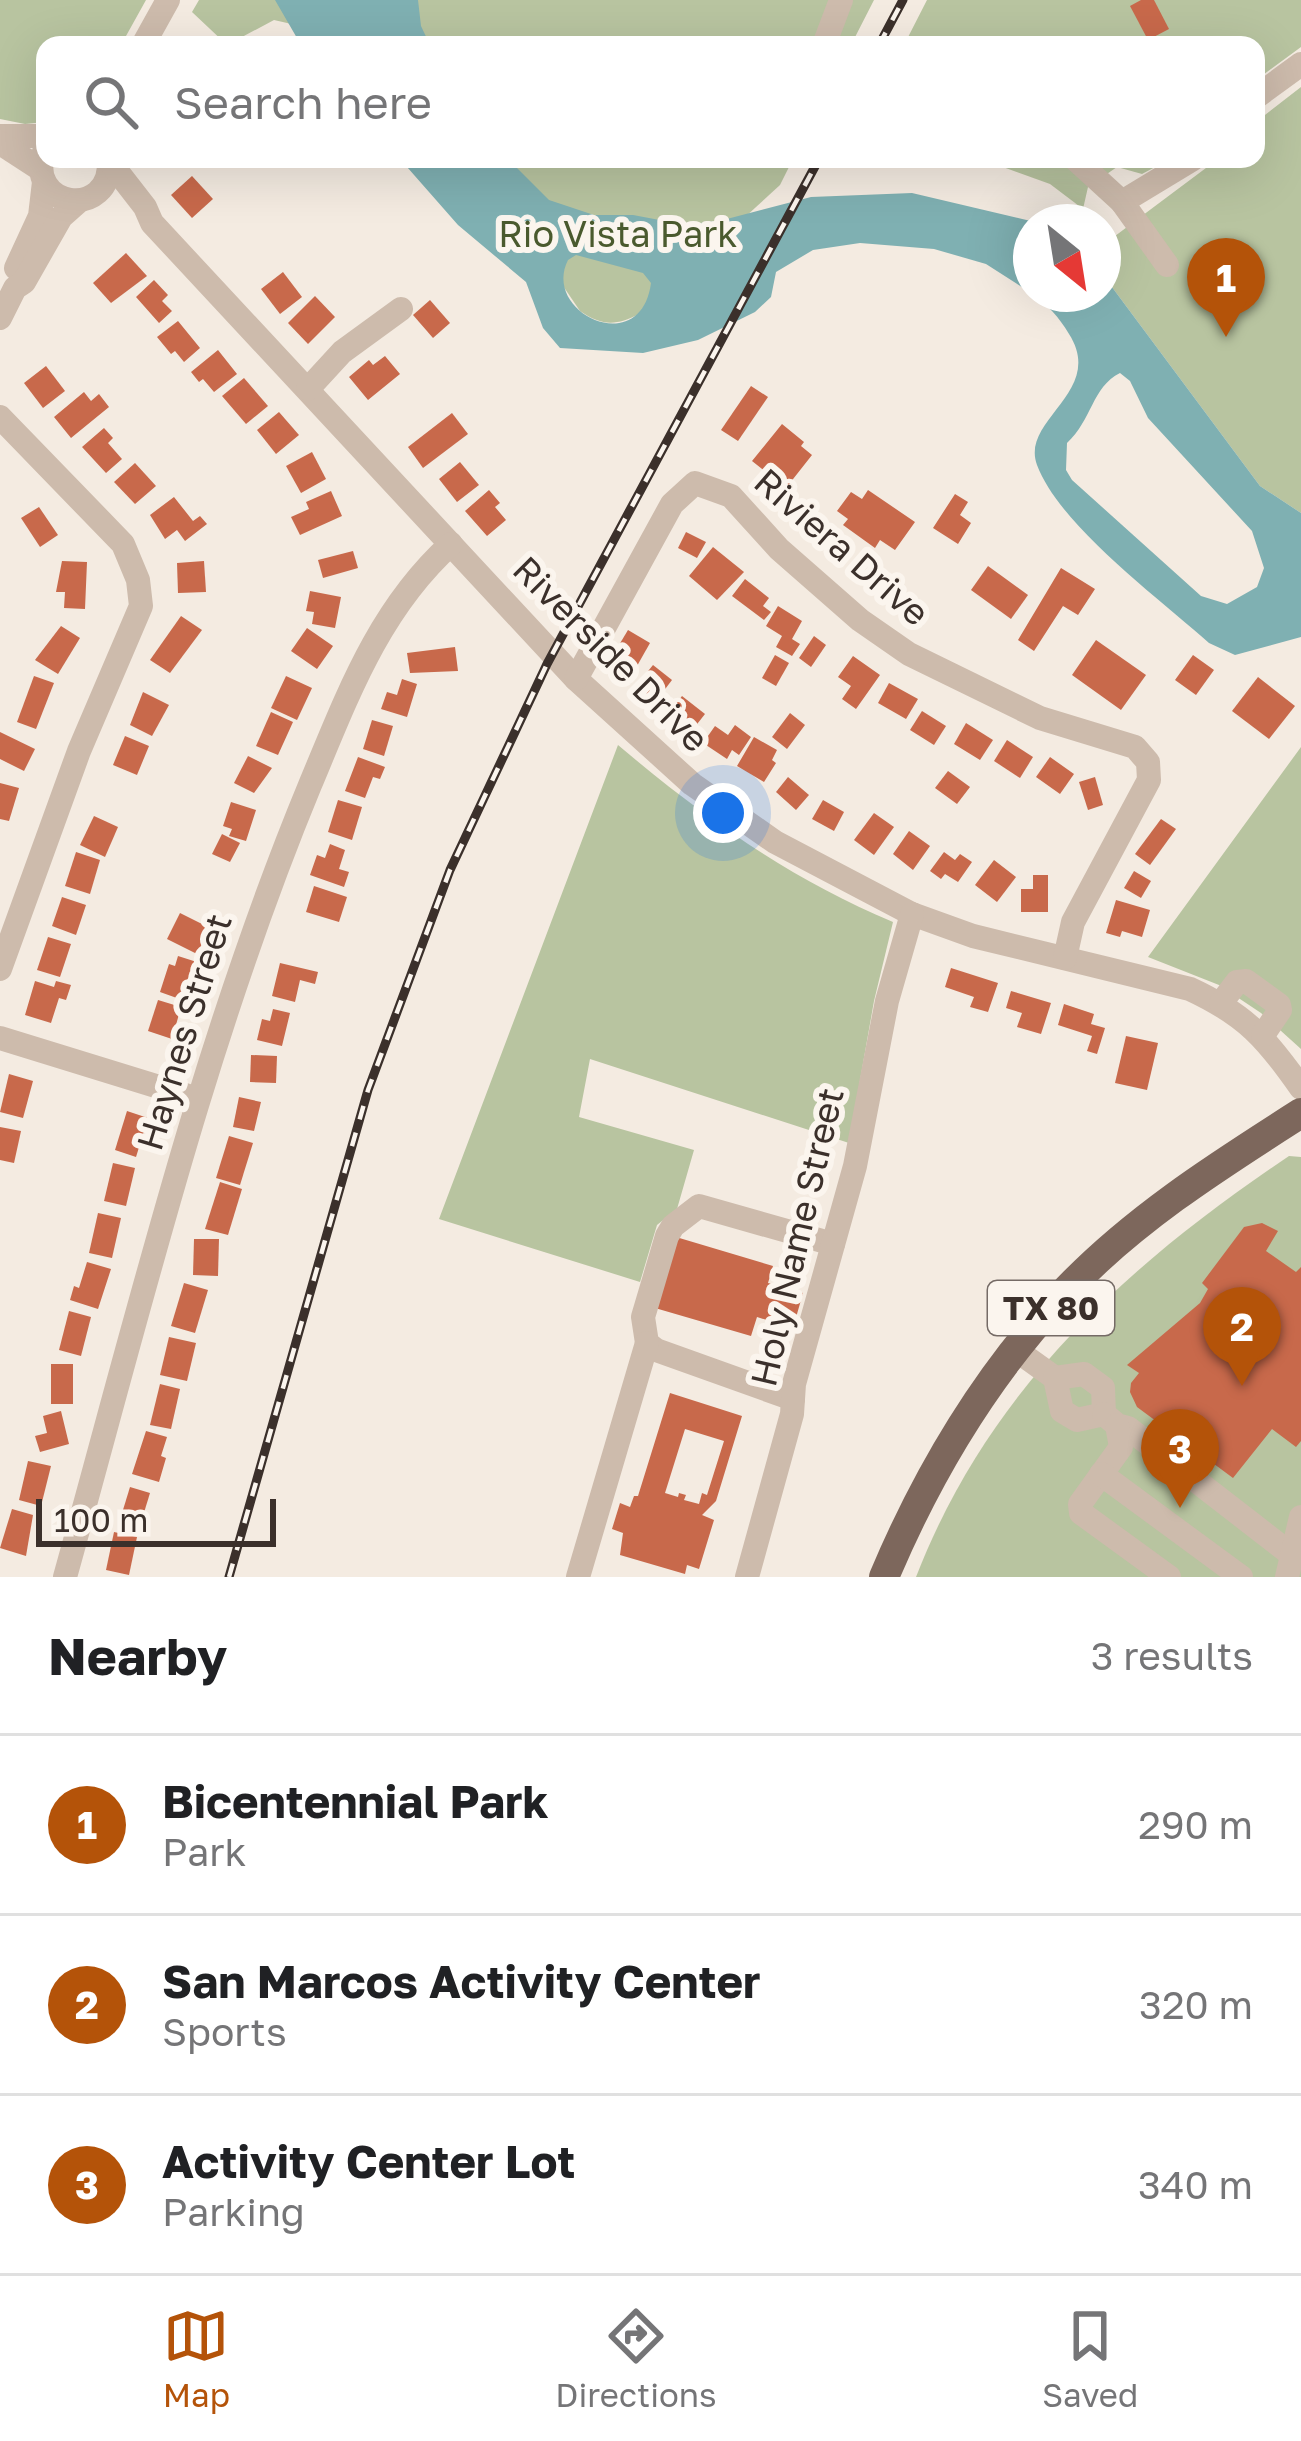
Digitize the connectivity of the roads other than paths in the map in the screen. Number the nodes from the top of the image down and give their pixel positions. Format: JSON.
{"nodes":[{"id":1,"x":169,"y":0,"type":"edge"},
{"id":2,"x":841,"y":0,"type":"edge"},
{"id":3,"x":148,"y":36,"type":"edge"},
{"id":4,"x":827,"y":36,"type":"edge"},
{"id":5,"x":1301,"y":64,"type":"edge"},
{"id":6,"x":1265,"y":90,"type":"edge"},
{"id":7,"x":36,"y":137,"type":"edge"},
{"id":8,"x":0,"y":140,"type":"edge"},
{"id":9,"x":36,"y":163,"type":"edge"},
{"id":10,"x":43,"y":168,"type":"edge"},
{"id":11,"x":44,"y":168,"type":"edge"},
{"id":12,"x":109,"y":168,"type":"edge"},
{"id":13,"x":115,"y":168,"type":"edge"},
{"id":14,"x":1086,"y":168,"type":"edge"},
{"id":15,"x":1178,"y":168,"type":"edge"},
{"id":16,"x":85,"y":199,"type":"junction"},
{"id":17,"x":1122,"y":202,"type":"junction"},
{"id":18,"x":152,"y":223,"type":"junction"},
{"id":19,"x":1167,"y":266,"type":"dead end"},
{"id":20,"x":15,"y":288,"type":"junction"},
{"id":21,"x":401,"y":309,"type":"dead end"},
{"id":22,"x":0,"y":318,"type":"edge"},
{"id":23,"x":308,"y":389,"type":"junction"},
{"id":24,"x":0,"y":417,"type":"edge"},
{"id":25,"x":451,"y":544,"type":"junction"},
{"id":26,"x":576,"y":679,"type":"junction"},
{"id":27,"x":912,"y":914,"type":"junction"},
{"id":28,"x":1065,"y":958,"type":"junction"},
{"id":29,"x":0,"y":969,"type":"edge"},
{"id":30,"x":0,"y":1038,"type":"edge"},
{"id":31,"x":1301,"y":1088,"type":"edge"},
{"id":32,"x":198,"y":1099,"type":"junction"},
{"id":33,"x":1301,"y":1113,"type":"edge"},
{"id":34,"x":833,"y":1244,"type":"junction"},
{"id":35,"x":646,"y":1343,"type":"junction"},
{"id":36,"x":1016,"y":1350,"type":"junction"},
{"id":37,"x":1055,"y":1378,"type":"junction"},
{"id":38,"x":793,"y":1399,"type":"junction"},
{"id":39,"x":1110,"y":1420,"type":"junction"},
{"id":40,"x":1101,"y":1474,"type":"junction"},
{"id":41,"x":1301,"y":1517,"type":"edge"},
{"id":42,"x":1290,"y":1566,"type":"edge"},
{"id":43,"x":65,"y":1577,"type":"edge"},
{"id":44,"x":578,"y":1577,"type":"edge"},
{"id":45,"x":747,"y":1577,"type":"edge"},
{"id":46,"x":884,"y":1577,"type":"edge"},
{"id":47,"x":1169,"y":1577,"type":"edge"},
{"id":48,"x":1241,"y":1577,"type":"edge"}],
"edges":[{"from":1,"to":3,"type":"street"},
{"from":2,"to":4,"type":"street"},
{"from":5,"to":6,"type":"street"},
{"from":7,"to":8,"type":"street"},
{"from":8,"to":9,"type":"street"},
{"from":10,"to":20,"type":"street"},
{"from":11,"to":16,"type":"street","name":"Riverside Drive"},
{"from":12,"to":16,"type":"street"},
{"from":13,"to":18,"type":"street","name":"Riverside Drive"},
{"from":14,"to":17,"type":"street"},
{"from":15,"to":17,"type":"street"},
{"from":16,"to":18,"type":"street","name":"Riverside Drive"},
{"from":16,"to":20,"type":"street"},
{"from":17,"to":19,"type":"street"},
{"from":18,"to":23,"type":"street","name":"Riverside Drive"},
{"from":20,"to":22,"type":"street"},
{"from":21,"to":23,"type":"street"},
{"from":23,"to":25,"type":"street","name":"Riverside Drive"},
{"from":24,"to":29,"type":"street"},
{"from":25,"to":26,"type":"street","name":"Riverside Drive"},
{"from":25,"to":32,"type":"street","name":"Haynes Street"},
{"from":26,"to":27,"type":"street","name":"Riverside Drive"},
{"from":26,"to":28,"type":"street","name":"Riviera Drive"},
{"from":27,"to":28,"type":"street","name":"Riverside Drive"},
{"from":27,"to":34,"type":"street","name":"Holy Name Street"},
{"from":28,"to":31,"type":"street","name":"Riverside Drive"},
{"from":30,"to":32,"type":"street"},
{"from":32,"to":43,"type":"street","name":"Haynes Street"},
{"from":33,"to":36,"type":"main road","number":"TX 80"},
{"from":34,"to":35,"type":"street"},
{"from":34,"to":38,"type":"street","name":"Holy Name Street"},
{"from":35,"to":38,"type":"street"},
{"from":35,"to":44,"type":"street"},
{"from":36,"to":37,"type":"street"},
{"from":36,"to":46,"type":"main road","number":"TX 80"},
{"from":37,"to":39,"type":"street"},
{"from":37,"to":39,"type":"street"},
{"from":38,"to":45,"type":"street","name":"Holy Name Street"},
{"from":39,"to":40,"type":"street"},
{"from":39,"to":42,"type":"street"},
{"from":40,"to":47,"type":"street"},
{"from":40,"to":48,"type":"street"},
{"from":41,"to":42,"type":"street"}]}
